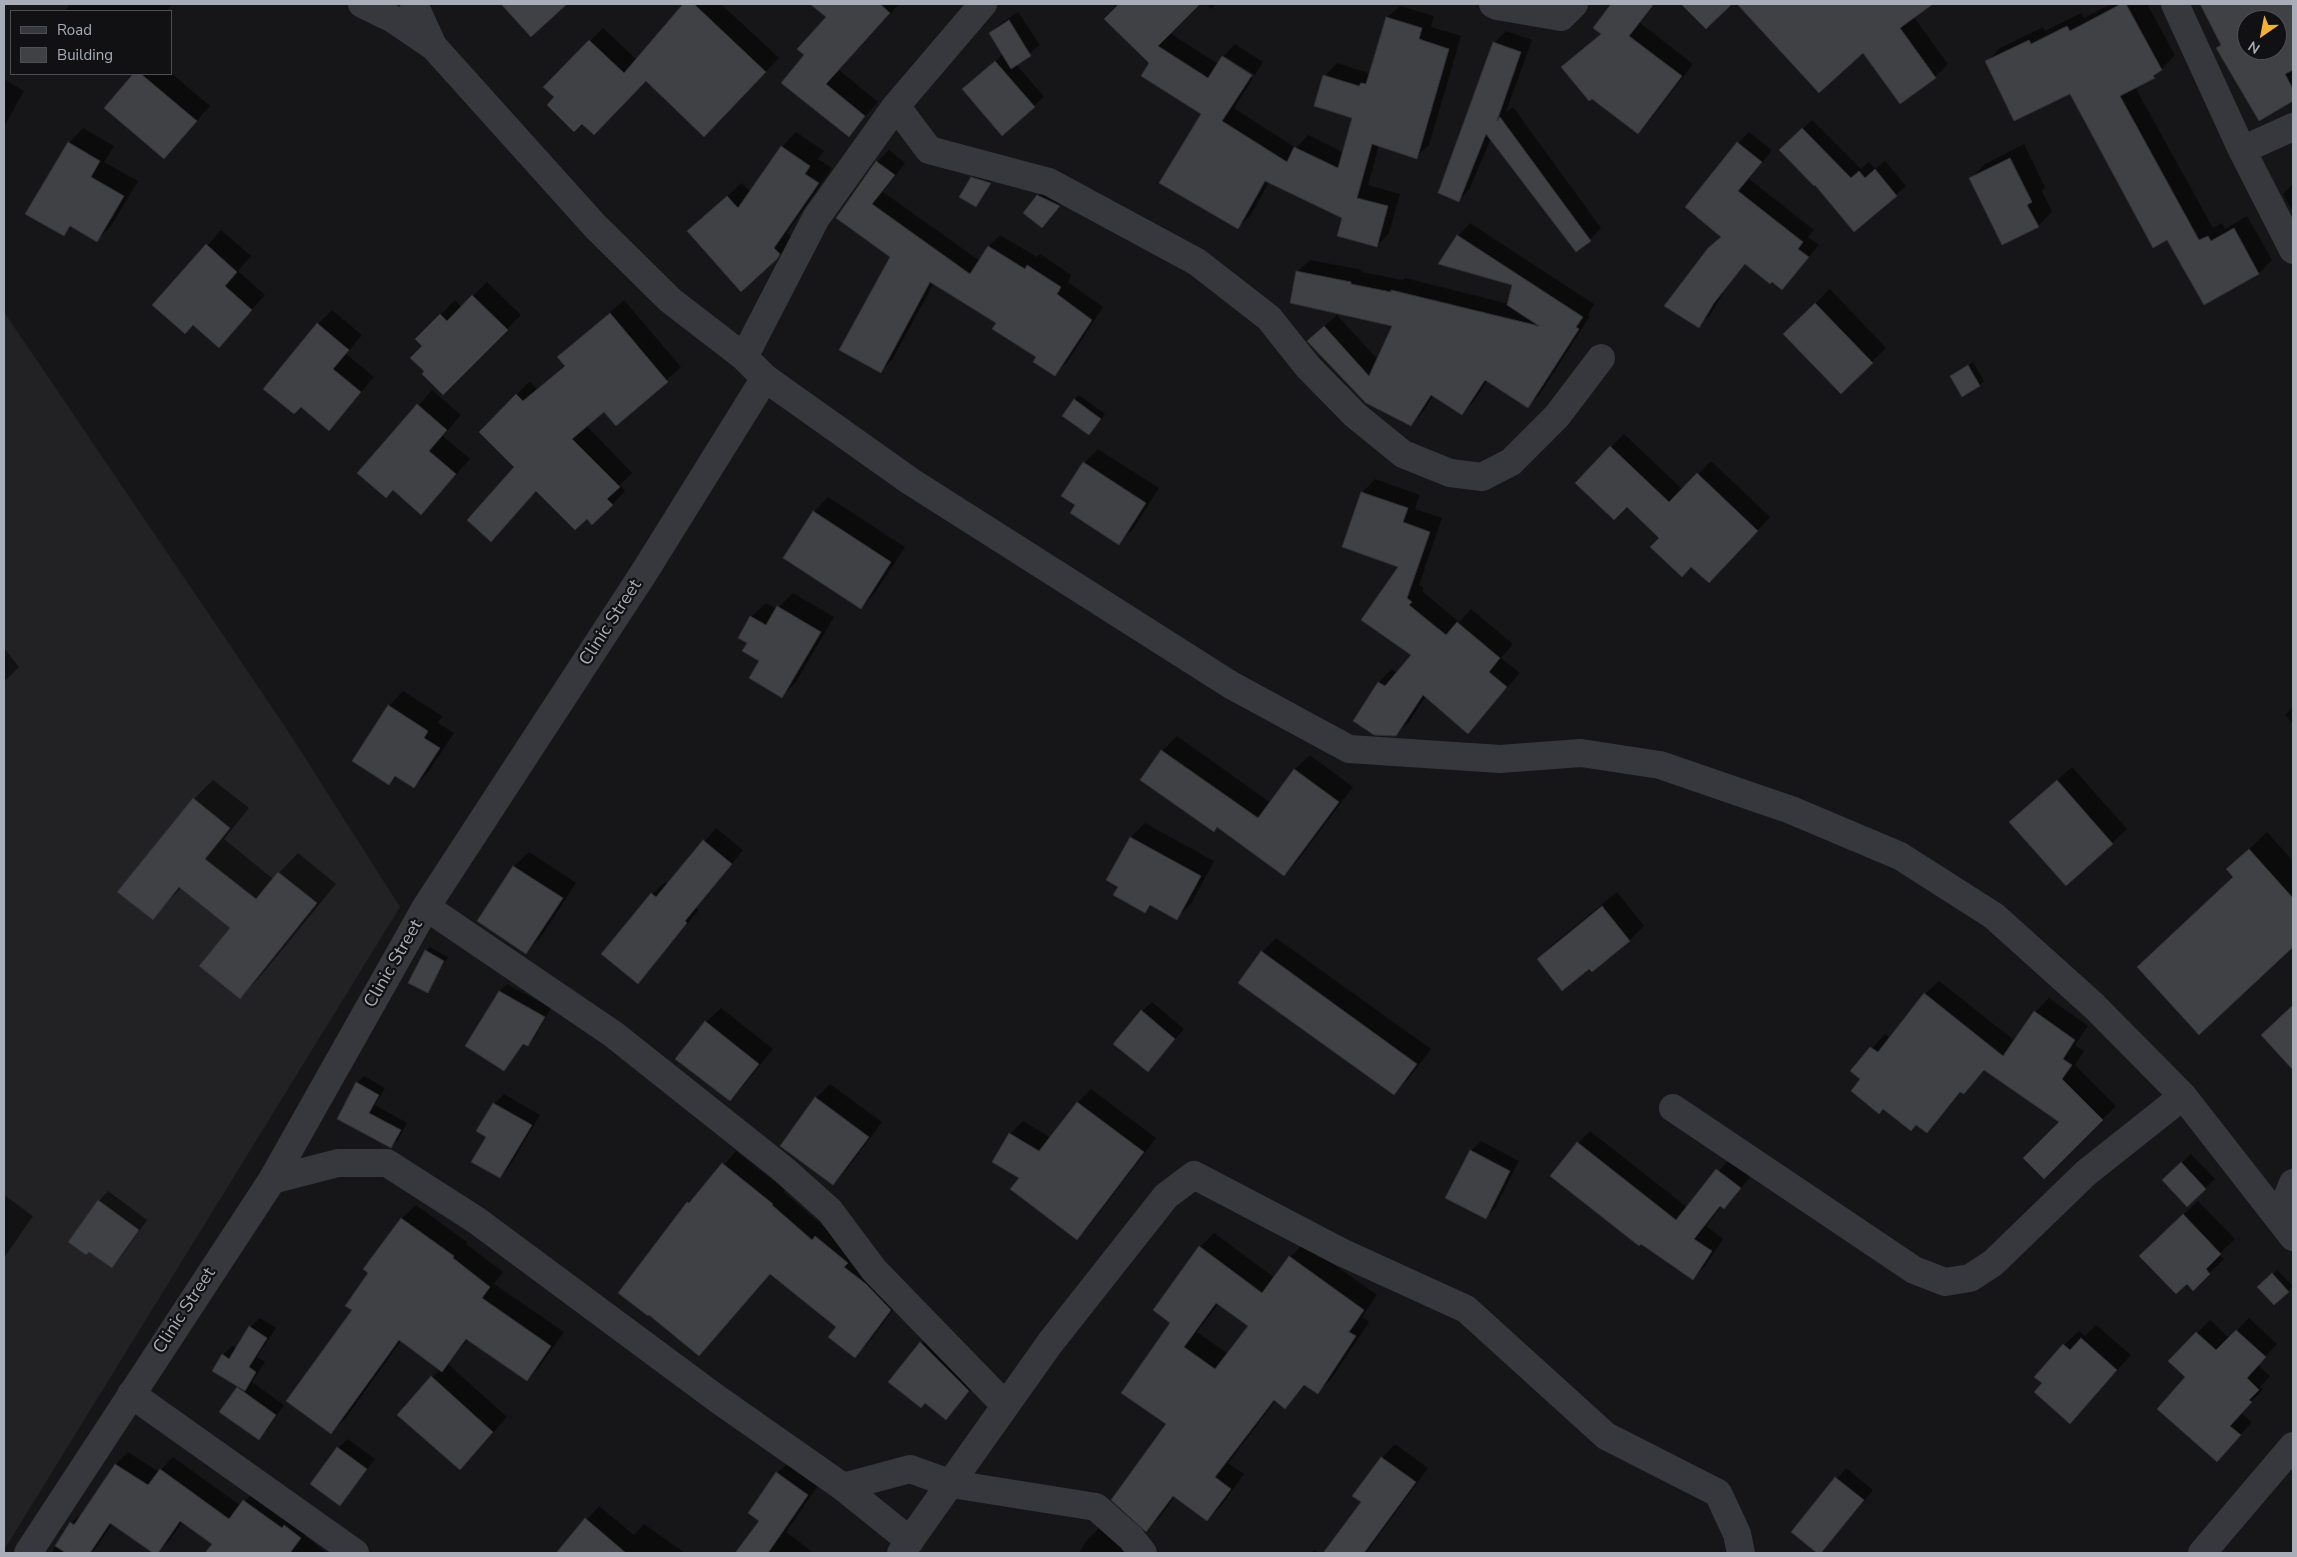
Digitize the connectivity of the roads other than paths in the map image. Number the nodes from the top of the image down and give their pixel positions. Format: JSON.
{"nodes":[{"id":1,"x":362,"y":4,"type":"edge"},
{"id":2,"x":414,"y":4,"type":"edge"},
{"id":3,"x":983,"y":4,"type":"edge"},
{"id":4,"x":1492,"y":4,"type":"edge"},
{"id":5,"x":1574,"y":4,"type":"edge"},
{"id":6,"x":2175,"y":4,"type":"edge"},
{"id":7,"x":434,"y":47,"type":"junction"},
{"id":8,"x":896,"y":106,"type":"junction"},
{"id":9,"x":2293,"y":127,"type":"edge"},
{"id":10,"x":2242,"y":150,"type":"junction"},
{"id":11,"x":2293,"y":250,"type":"edge"},
{"id":12,"x":744,"y":357,"type":"junction"},
{"id":13,"x":1601,"y":358,"type":"dead end"},
{"id":14,"x":765,"y":378,"type":"junction"},
{"id":15,"x":426,"y":907,"type":"junction"},
{"id":16,"x":2183,"y":1096,"type":"junction"},
{"id":17,"x":1673,"y":1108,"type":"dead end"},
{"id":18,"x":272,"y":1180,"type":"junction"},
{"id":19,"x":2293,"y":1183,"type":"edge"},
{"id":20,"x":2286,"y":1228,"type":"edge"},
{"id":21,"x":131,"y":1394,"type":"junction"},
{"id":22,"x":1005,"y":1405,"type":"junction"},
{"id":23,"x":2293,"y":1446,"type":"edge"},
{"id":24,"x":952,"y":1484,"type":"junction"},
{"id":25,"x":843,"y":1487,"type":"junction"},
{"id":26,"x":905,"y":1547,"type":"edge"},
{"id":27,"x":28,"y":1553,"type":"edge"},
{"id":28,"x":355,"y":1553,"type":"edge"},
{"id":29,"x":1143,"y":1553,"type":"edge"},
{"id":30,"x":1741,"y":1553,"type":"edge"},
{"id":31,"x":2202,"y":1553,"type":"edge"}],
"edges":[{"from":1,"to":7,"type":"street"},
{"from":2,"to":7,"type":"street"},
{"from":3,"to":8,"type":"street"},
{"from":4,"to":5,"type":"street"},
{"from":6,"to":10,"type":"street"},
{"from":7,"to":12,"type":"street"},
{"from":8,"to":12,"type":"street"},
{"from":8,"to":13,"type":"street"},
{"from":9,"to":10,"type":"street"},
{"from":10,"to":11,"type":"street"},
{"from":12,"to":14,"type":"street"},
{"from":14,"to":15,"type":"street","name":"Clinic Street"},
{"from":14,"to":16,"type":"street"},
{"from":15,"to":18,"type":"street","name":"Clinic Street"},
{"from":15,"to":22,"type":"street"},
{"from":16,"to":17,"type":"street"},
{"from":16,"to":20,"type":"street"},
{"from":18,"to":21,"type":"street","name":"Clinic Street"},
{"from":18,"to":25,"type":"street"},
{"from":19,"to":20,"type":"street"},
{"from":21,"to":27,"type":"street","name":"Clinic Street"},
{"from":21,"to":28,"type":"street"},
{"from":22,"to":24,"type":"street"},
{"from":22,"to":30,"type":"street"},
{"from":23,"to":31,"type":"street"},
{"from":24,"to":25,"type":"street"},
{"from":24,"to":26,"type":"street"},
{"from":24,"to":29,"type":"street"},
{"from":25,"to":26,"type":"street"}]}
